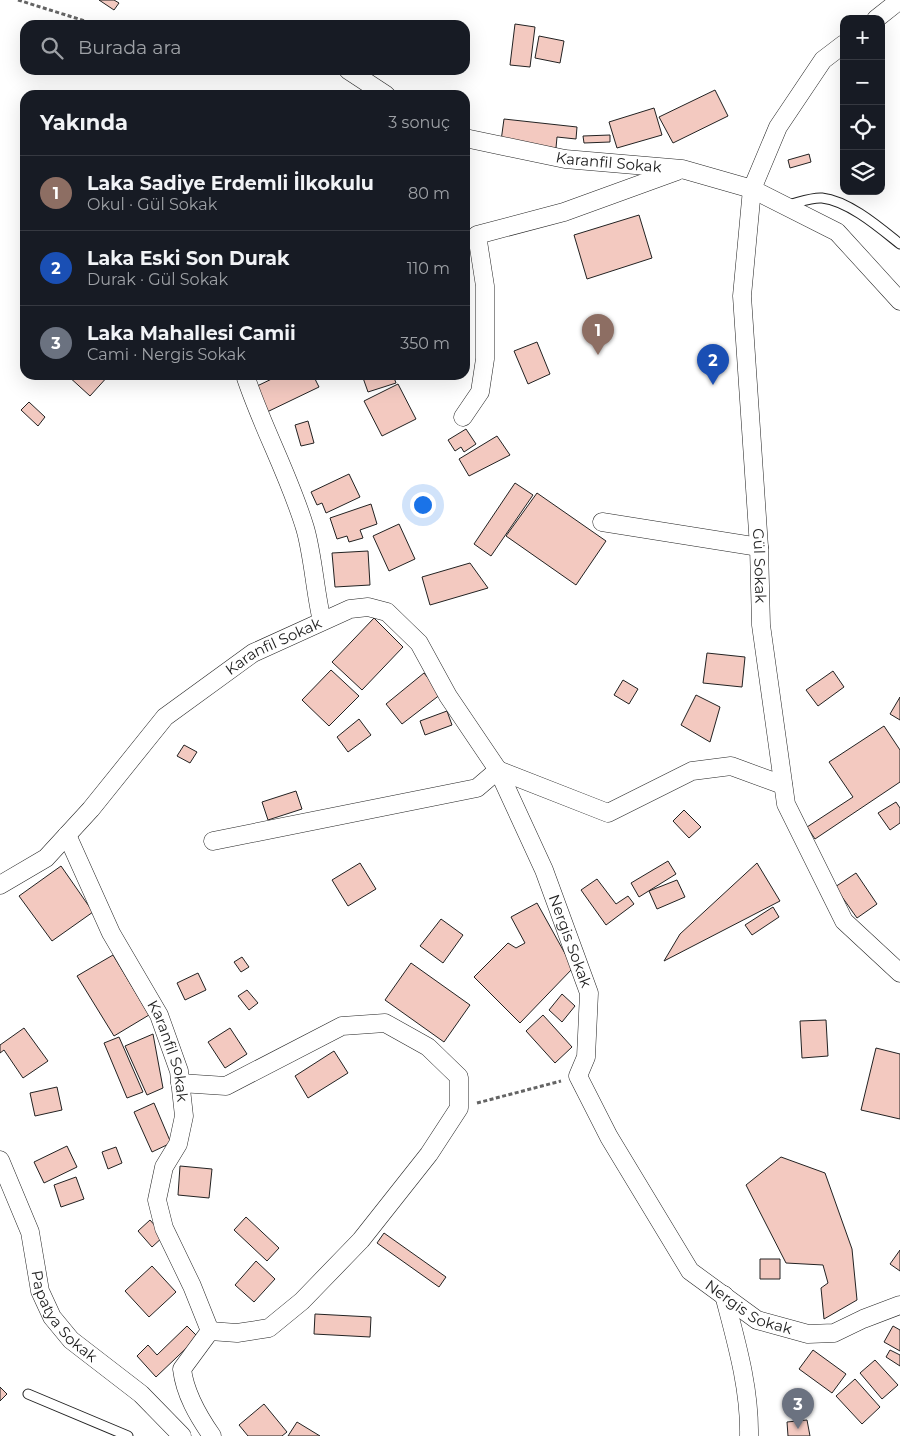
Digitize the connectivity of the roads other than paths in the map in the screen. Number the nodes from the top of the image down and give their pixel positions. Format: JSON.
{"nodes":[{"id":1,"x":900,"y":0,"type":"edge"},
{"id":2,"x":881,"y":15,"type":"edge"},
{"id":3,"x":840,"y":47,"type":"edge"},
{"id":4,"x":356,"y":75,"type":"edge"},
{"id":5,"x":378,"y":90,"type":"edge"},
{"id":6,"x":470,"y":139,"type":"edge"},
{"id":7,"x":682,"y":169,"type":"junction"},
{"id":8,"x":752,"y":189,"type":"junction"},
{"id":9,"x":785,"y":206,"type":"junction"},
{"id":10,"x":900,"y":244,"type":"edge"},
{"id":11,"x":900,"y":301,"type":"edge"},
{"id":12,"x":247,"y":380,"type":"edge"},
{"id":13,"x":463,"y":417,"type":"dead end"},
{"id":14,"x":602,"y":522,"type":"dead end"},
{"id":15,"x":759,"y":547,"type":"junction"},
{"id":16,"x":322,"y":621,"type":"junction"},
{"id":17,"x":498,"y":770,"type":"junction"},
{"id":18,"x":783,"y":785,"type":"junction"},
{"id":19,"x":67,"y":835,"type":"junction"},
{"id":20,"x":213,"y":841,"type":"dead end"},
{"id":21,"x":0,"y":885,"type":"edge"},
{"id":22,"x":900,"y":973,"type":"edge"},
{"id":23,"x":180,"y":1083,"type":"junction"},
{"id":24,"x":0,"y":1160,"type":"edge"},
{"id":25,"x":724,"y":1295,"type":"junction"},
{"id":26,"x":900,"y":1305,"type":"edge"},
{"id":27,"x":210,"y":1331,"type":"junction"},
{"id":28,"x":28,"y":1394,"type":"dead end"},
{"id":29,"x":128,"y":1436,"type":"edge"},
{"id":30,"x":182,"y":1436,"type":"edge"},
{"id":31,"x":212,"y":1436,"type":"edge"},
{"id":32,"x":749,"y":1436,"type":"edge"}],
"edges":[{"from":1,"to":2,"type":"street"},
{"from":3,"to":8,"type":"street","name":"Gül Sokak"},
{"from":4,"to":5,"type":"street"},
{"from":6,"to":7,"type":"street","name":"Karanfil Sokak"},
{"from":7,"to":8,"type":"street","name":"Karanfil Sokak"},
{"from":7,"to":13,"type":"street"},
{"from":8,"to":9,"type":"street","name":"Karanfil Sokak"},
{"from":8,"to":15,"type":"street","name":"Gül Sokak"},
{"from":9,"to":10,"type":"lane"},
{"from":9,"to":11,"type":"street","name":"Karanfil Sokak"},
{"from":12,"to":16,"type":"street","name":"Karanfil Sokak"},
{"from":14,"to":15,"type":"street"},
{"from":15,"to":18,"type":"street","name":"Gül Sokak"},
{"from":16,"to":17,"type":"street","name":"Nergis Sokak"},
{"from":16,"to":19,"type":"street","name":"Karanfil Sokak"},
{"from":17,"to":18,"type":"street"},
{"from":17,"to":20,"type":"street"},
{"from":17,"to":25,"type":"street","name":"Nergis Sokak"},
{"from":18,"to":22,"type":"street","name":"Gül Sokak"},
{"from":19,"to":21,"type":"street","name":"Karanfil Sokak"},
{"from":19,"to":23,"type":"street","name":"Karanfil Sokak"},
{"from":23,"to":27,"type":"street","name":"Karanfil Sokak"},
{"from":23,"to":27,"type":"street"},
{"from":24,"to":30,"type":"street","name":"Papatya Sokak"},
{"from":25,"to":26,"type":"street","name":"Nergis Sokak"},
{"from":25,"to":32,"type":"street"},
{"from":27,"to":31,"type":"street"},
{"from":28,"to":29,"type":"lane"}]}
